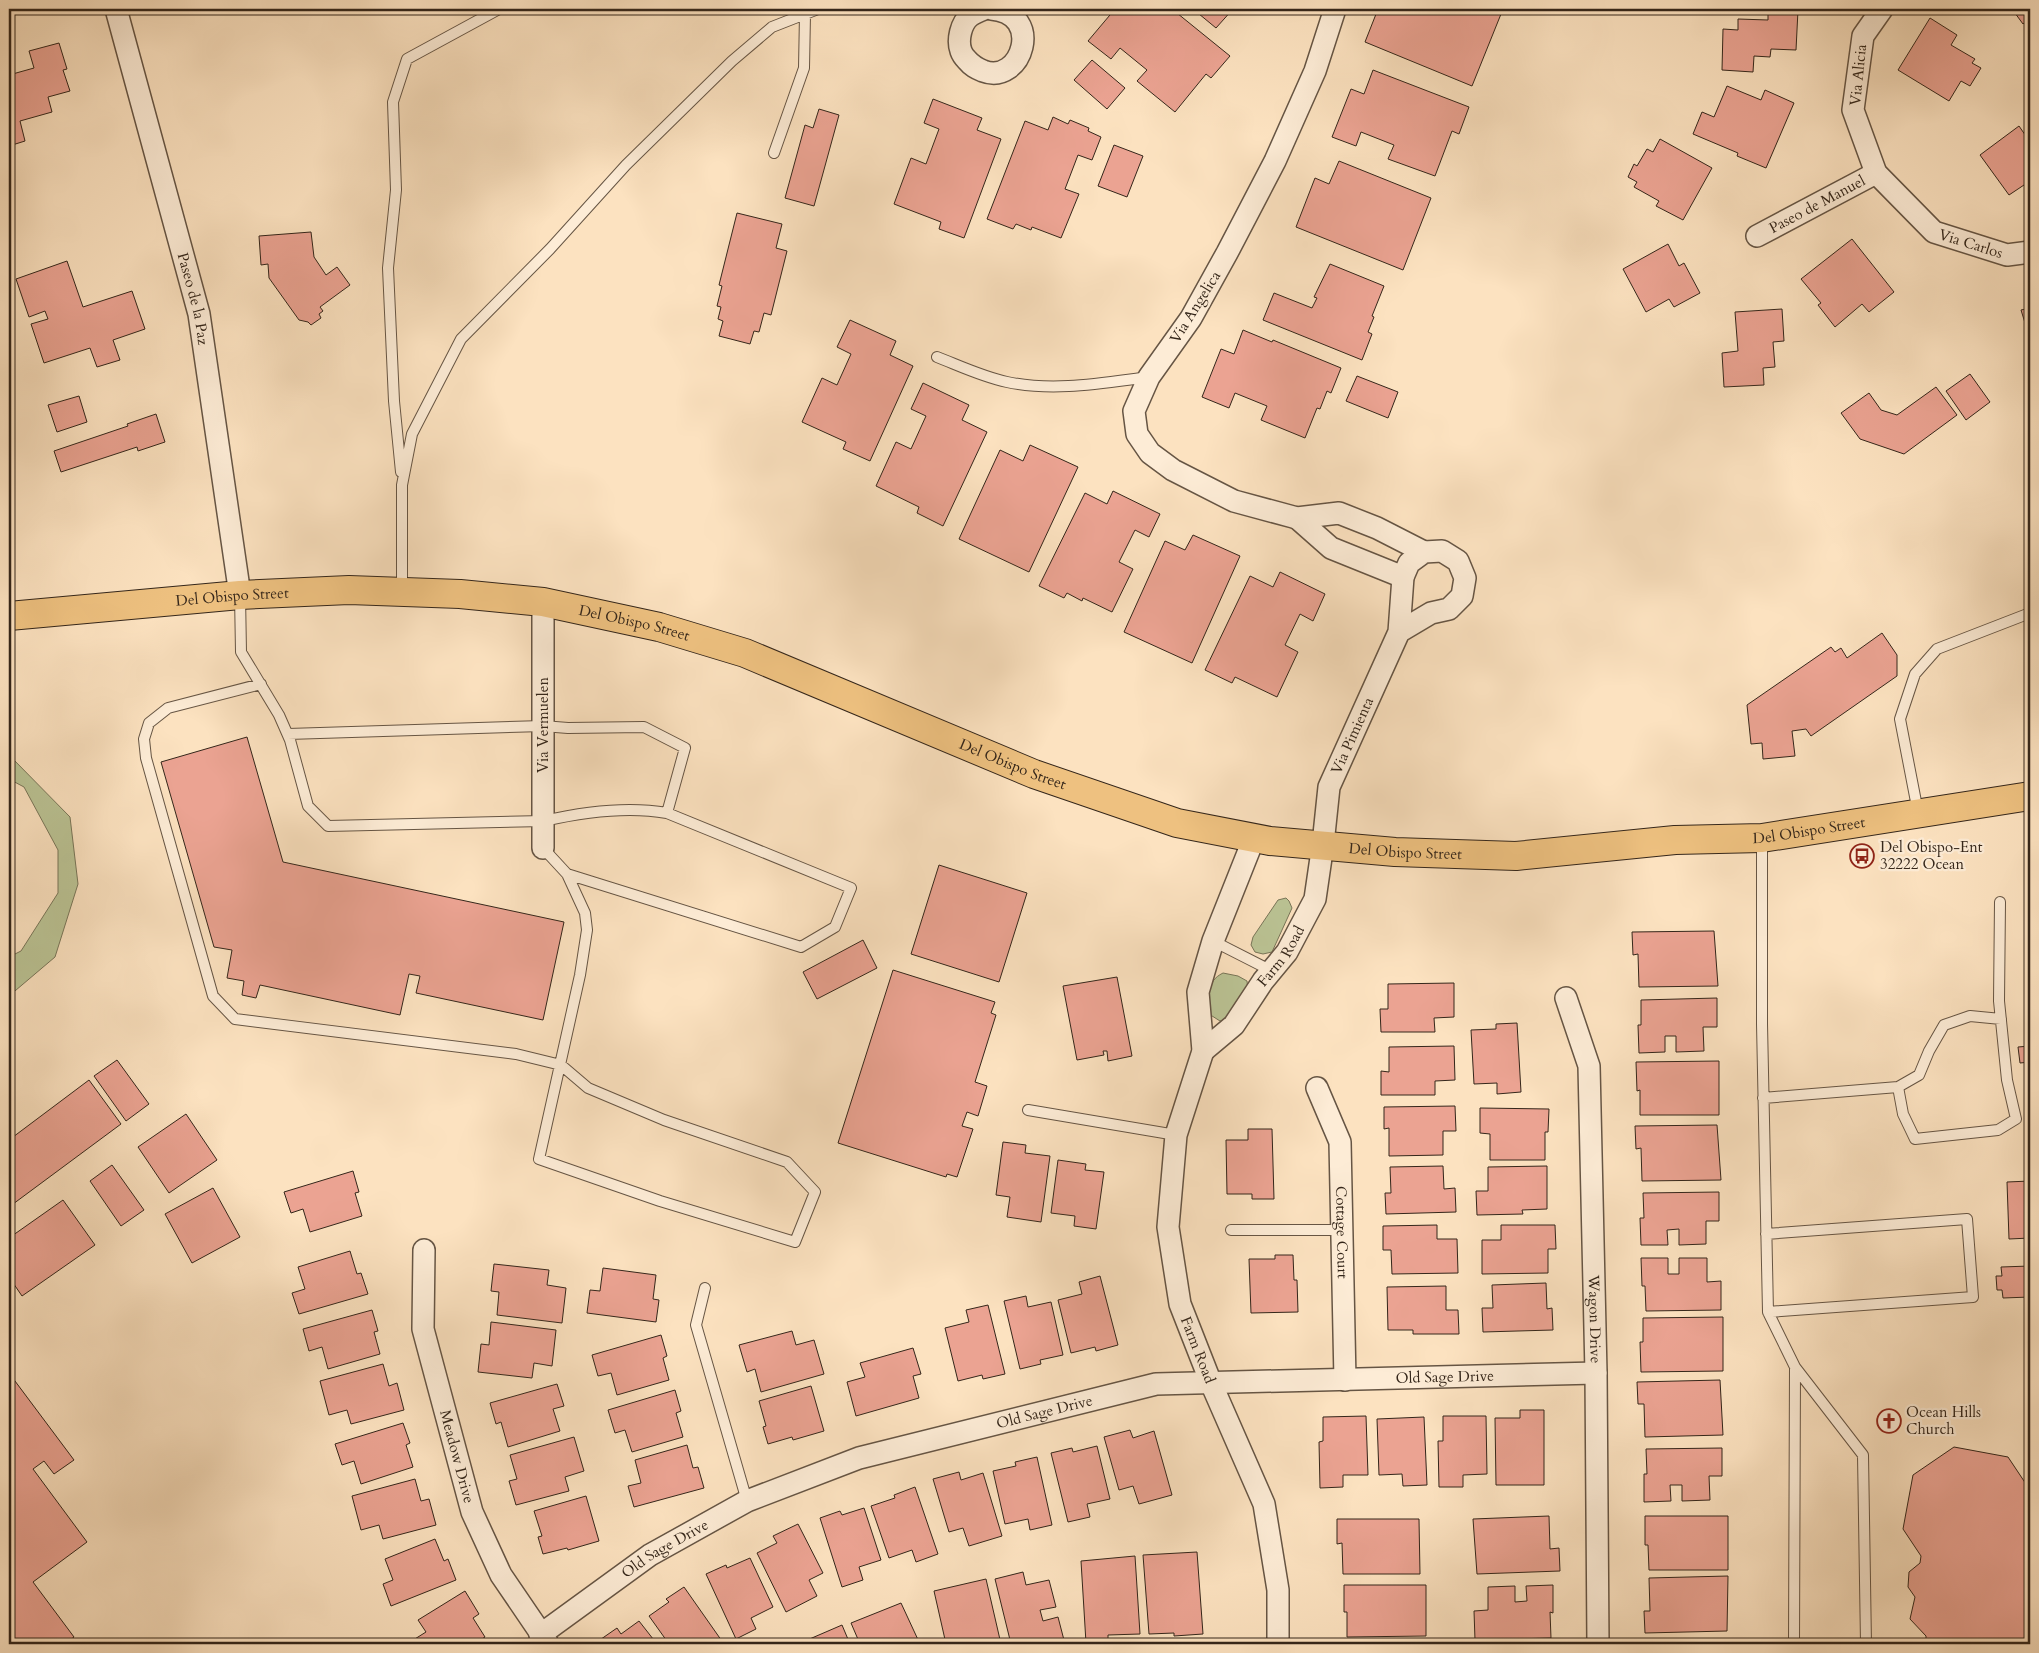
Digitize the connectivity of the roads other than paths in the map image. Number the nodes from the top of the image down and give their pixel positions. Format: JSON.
{"nodes":[{"id":1,"x":116,"y":9,"type":"edge"},
{"id":2,"x":499,"y":9,"type":"edge"},
{"id":3,"x":818,"y":9,"type":"edge"},
{"id":4,"x":984,"y":9,"type":"edge"},
{"id":5,"x":991,"y":9,"type":"edge"},
{"id":6,"x":1335,"y":9,"type":"edge"},
{"id":7,"x":1882,"y":9,"type":"edge"},
{"id":8,"x":805,"y":14,"type":"junction"},
{"id":9,"x":1025,"y":15,"type":"edge"},
{"id":10,"x":774,"y":153,"type":"dead end"},
{"id":11,"x":1876,"y":173,"type":"junction"},
{"id":12,"x":1757,"y":236,"type":"dead end"},
{"id":13,"x":2030,"y":252,"type":"edge"},
{"id":14,"x":937,"y":357,"type":"dead end"},
{"id":15,"x":1149,"y":377,"type":"junction"},
{"id":16,"x":402,"y":485,"type":"junction"},
{"id":17,"x":1297,"y":518,"type":"junction"},
{"id":18,"x":1424,"y":552,"type":"junction"},
{"id":19,"x":1404,"y":577,"type":"junction"},
{"id":20,"x":402,"y":592,"type":"junction"},
{"id":21,"x":240,"y":595,"type":"junction"},
{"id":22,"x":543,"y":602,"type":"junction"},
{"id":23,"x":2030,"y":613,"type":"edge"},
{"id":24,"x":9,"y":616,"type":"edge"},
{"id":25,"x":1399,"y":632,"type":"junction"},
{"id":26,"x":261,"y":684,"type":"junction"},
{"id":27,"x":544,"y":726,"type":"junction"},
{"id":28,"x":288,"y":734,"type":"junction"},
{"id":29,"x":2030,"y":796,"type":"edge"},
{"id":30,"x":667,"y":813,"type":"junction"},
{"id":31,"x":1918,"y":814,"type":"junction"},
{"id":32,"x":544,"y":821,"type":"junction"},
{"id":33,"x":1254,"y":838,"type":"junction"},
{"id":34,"x":1762,"y":838,"type":"junction"},
{"id":35,"x":1323,"y":844,"type":"junction"},
{"id":36,"x":543,"y":848,"type":"joint"},
{"id":37,"x":566,"y":874,"type":"junction"},
{"id":38,"x":2000,"y":902,"type":"dead end"},
{"id":39,"x":1213,"y":941,"type":"junction"},
{"id":40,"x":1272,"y":971,"type":"junction"},
{"id":41,"x":1566,"y":998,"type":"dead end"},
{"id":42,"x":2001,"y":1019,"type":"junction"},
{"id":43,"x":1203,"y":1051,"type":"junction"},
{"id":44,"x":561,"y":1065,"type":"junction"},
{"id":45,"x":1898,"y":1087,"type":"junction"},
{"id":46,"x":1317,"y":1088,"type":"dead end"},
{"id":47,"x":1764,"y":1098,"type":"junction"},
{"id":48,"x":1028,"y":1110,"type":"dead end"},
{"id":49,"x":1176,"y":1135,"type":"junction"},
{"id":50,"x":1231,"y":1230,"type":"dead end"},
{"id":51,"x":1342,"y":1230,"type":"junction"},
{"id":52,"x":1766,"y":1234,"type":"junction"},
{"id":53,"x":424,"y":1250,"type":"dead end"},
{"id":54,"x":705,"y":1288,"type":"dead end"},
{"id":55,"x":1768,"y":1312,"type":"junction"},
{"id":56,"x":1795,"y":1367,"type":"junction"},
{"id":57,"x":1596,"y":1373,"type":"junction"},
{"id":58,"x":1345,"y":1380,"type":"junction"},
{"id":59,"x":1211,"y":1383,"type":"junction"},
{"id":60,"x":747,"y":1501,"type":"junction"},
{"id":61,"x":544,"y":1639,"type":"edge"},
{"id":62,"x":1278,"y":1644,"type":"edge"},
{"id":63,"x":1598,"y":1644,"type":"edge"},
{"id":64,"x":1794,"y":1644,"type":"edge"},
{"id":65,"x":1866,"y":1644,"type":"edge"}],
"edges":[{"from":1,"to":21,"type":"street","name":"Paseo de la Paz"},
{"from":2,"to":16,"type":"lane"},
{"from":3,"to":8,"type":"lane"},
{"from":4,"to":9,"type":"street"},
{"from":5,"to":9,"type":"street"},
{"from":6,"to":15,"type":"street","name":"Via Angelica"},
{"from":7,"to":11,"type":"street","name":"Via Alicia"},
{"from":8,"to":10,"type":"lane"},
{"from":8,"to":16,"type":"lane"},
{"from":11,"to":12,"type":"street","name":"Paseo de Manuel"},
{"from":11,"to":13,"type":"street","name":"Via Carlos"},
{"from":14,"to":15,"type":"lane"},
{"from":15,"to":17,"type":"street","name":"Via Angelica"},
{"from":16,"to":20,"type":"lane"},
{"from":17,"to":18,"type":"street","name":"Via Angelica"},
{"from":17,"to":19,"type":"street","name":"Via Angelica"},
{"from":18,"to":19,"type":"street","name":"Via Pimienta"},
{"from":18,"to":25,"type":"street"},
{"from":19,"to":25,"type":"street","name":"Via Pimienta"},
{"from":20,"to":21,"type":"main road","name":"Del Obispo Street"},
{"from":20,"to":22,"type":"main road","name":"Del Obispo Street"},
{"from":21,"to":24,"type":"main road","name":"Del Obispo Street"},
{"from":21,"to":26,"type":"lane"},
{"from":22,"to":27,"type":"street","name":"Via Vermuelen"},
{"from":22,"to":33,"type":"main road","name":"Del Obispo Street"},
{"from":23,"to":31,"type":"lane"},
{"from":25,"to":35,"type":"street","name":"Via Pimienta"},
{"from":26,"to":28,"type":"lane"},
{"from":26,"to":44,"type":"lane"},
{"from":27,"to":28,"type":"lane"},
{"from":27,"to":30,"type":"lane"},
{"from":27,"to":32,"type":"street","name":"Via Vermuelen"},
{"from":28,"to":32,"type":"lane"},
{"from":29,"to":31,"type":"main road","name":"Del Obispo Street"},
{"from":30,"to":32,"type":"lane"},
{"from":30,"to":37,"type":"lane"},
{"from":31,"to":34,"type":"main road","name":"Del Obispo Street"},
{"from":32,"to":36,"type":"street","name":"Via Vermuelen"},
{"from":33,"to":35,"type":"main road","name":"Del Obispo Street"},
{"from":33,"to":39,"type":"street","name":"Farm Road"},
{"from":34,"to":35,"type":"main road","name":"Del Obispo Street"},
{"from":34,"to":47,"type":"lane"},
{"from":35,"to":40,"type":"street","name":"Farm Road"},
{"from":36,"to":37,"type":"lane"},
{"from":37,"to":44,"type":"lane"},
{"from":38,"to":42,"type":"lane"},
{"from":39,"to":40,"type":"lane"},
{"from":39,"to":43,"type":"street","name":"Farm Road"},
{"from":40,"to":43,"type":"street","name":"Farm Road"},
{"from":41,"to":57,"type":"street","name":"Wagon Drive"},
{"from":42,"to":45,"type":"lane"},
{"from":42,"to":45,"type":"lane"},
{"from":43,"to":49,"type":"street","name":"Farm Road"},
{"from":44,"to":44,"type":"lane"},
{"from":45,"to":47,"type":"lane"},
{"from":46,"to":51,"type":"street","name":"Cottage Court"},
{"from":47,"to":52,"type":"lane"},
{"from":48,"to":49,"type":"lane"},
{"from":49,"to":59,"type":"street","name":"Farm Road"},
{"from":50,"to":51,"type":"lane"},
{"from":51,"to":58,"type":"street","name":"Cottage Court"},
{"from":52,"to":55,"type":"lane"},
{"from":52,"to":55,"type":"lane"},
{"from":53,"to":61,"type":"street","name":"Meadow Drive"},
{"from":54,"to":60,"type":"lane"},
{"from":55,"to":56,"type":"lane"},
{"from":56,"to":64,"type":"lane"},
{"from":56,"to":65,"type":"lane"},
{"from":57,"to":58,"type":"street","name":"Old Sage Drive"},
{"from":57,"to":63,"type":"street","name":"Wagon Drive"},
{"from":58,"to":59,"type":"street","name":"Old Sage Drive"},
{"from":59,"to":60,"type":"street","name":"Old Sage Drive"},
{"from":59,"to":62,"type":"street","name":"Farm Road"},
{"from":60,"to":61,"type":"street","name":"Old Sage Drive"}]}
